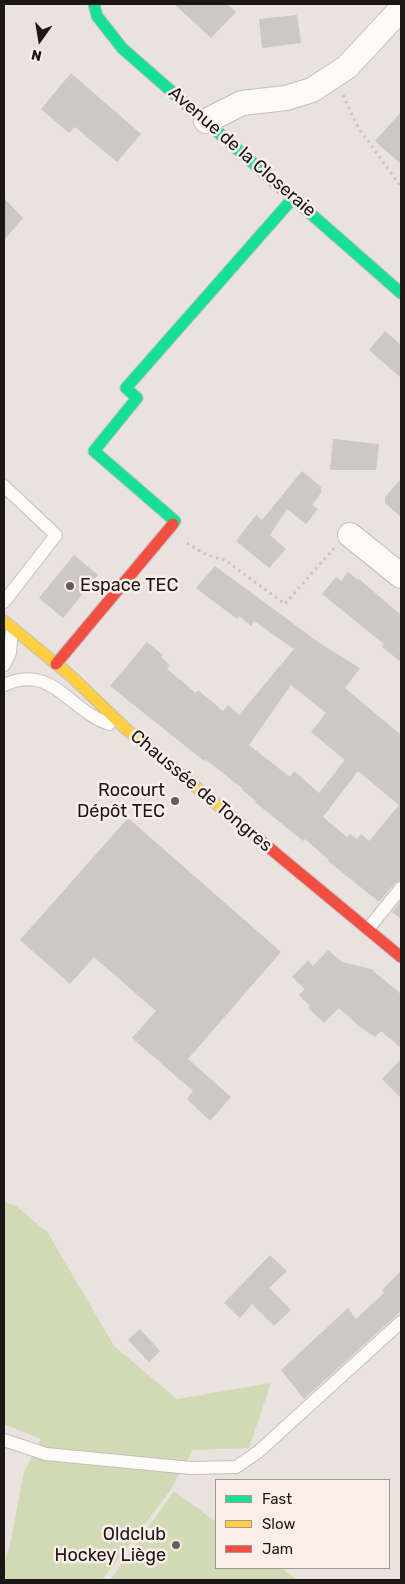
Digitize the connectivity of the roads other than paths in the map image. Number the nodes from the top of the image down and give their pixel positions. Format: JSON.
{"nodes":[{"id":1,"x":94,"y":4,"type":"edge"},
{"id":2,"x":401,"y":9,"type":"edge"},
{"id":3,"x":206,"y":121,"type":"junction"},
{"id":4,"x":294,"y":197,"type":"junction"},
{"id":5,"x":401,"y":293,"type":"edge"},
{"id":6,"x":4,"y":486,"type":"edge"},
{"id":7,"x":350,"y":535,"type":"road end"},
{"id":8,"x":401,"y":576,"type":"edge"},
{"id":9,"x":4,"y":602,"type":"edge"},
{"id":10,"x":8,"y":624,"type":"edge"},
{"id":11,"x":56,"y":664,"type":"junction"},
{"id":12,"x":4,"y":665,"type":"edge"},
{"id":13,"x":4,"y":685,"type":"edge"},
{"id":14,"x":126,"y":729,"type":"junction"},
{"id":15,"x":401,"y":888,"type":"edge"},
{"id":16,"x":368,"y":929,"type":"junction"},
{"id":17,"x":401,"y":957,"type":"edge"},
{"id":18,"x":401,"y":1322,"type":"edge"},
{"id":19,"x":4,"y":1440,"type":"edge"}],
"edges":[{"from":1,"to":3,"type":"street","name":"Avenue de la Closeraie"},
{"from":2,"to":3,"type":"street"},
{"from":3,"to":4,"type":"street","name":"Avenue de la Closeraie"},
{"from":4,"to":5,"type":"street","name":"Avenue de la Closeraie"},
{"from":4,"to":11,"type":"street"},
{"from":6,"to":9,"type":"lane"},
{"from":7,"to":8,"type":"street"},
{"from":10,"to":11,"type":"street","name":"Chaussée de Tongres"},
{"from":10,"to":12,"type":"lane"},
{"from":11,"to":14,"type":"street","name":"Chaussée de Tongres"},
{"from":13,"to":14,"type":"lane"},
{"from":14,"to":16,"type":"street","name":"Chaussée de Tongres"},
{"from":15,"to":16,"type":"lane"},
{"from":16,"to":17,"type":"street","name":"Chaussée de Tongres"},
{"from":18,"to":19,"type":"lane"}]}
